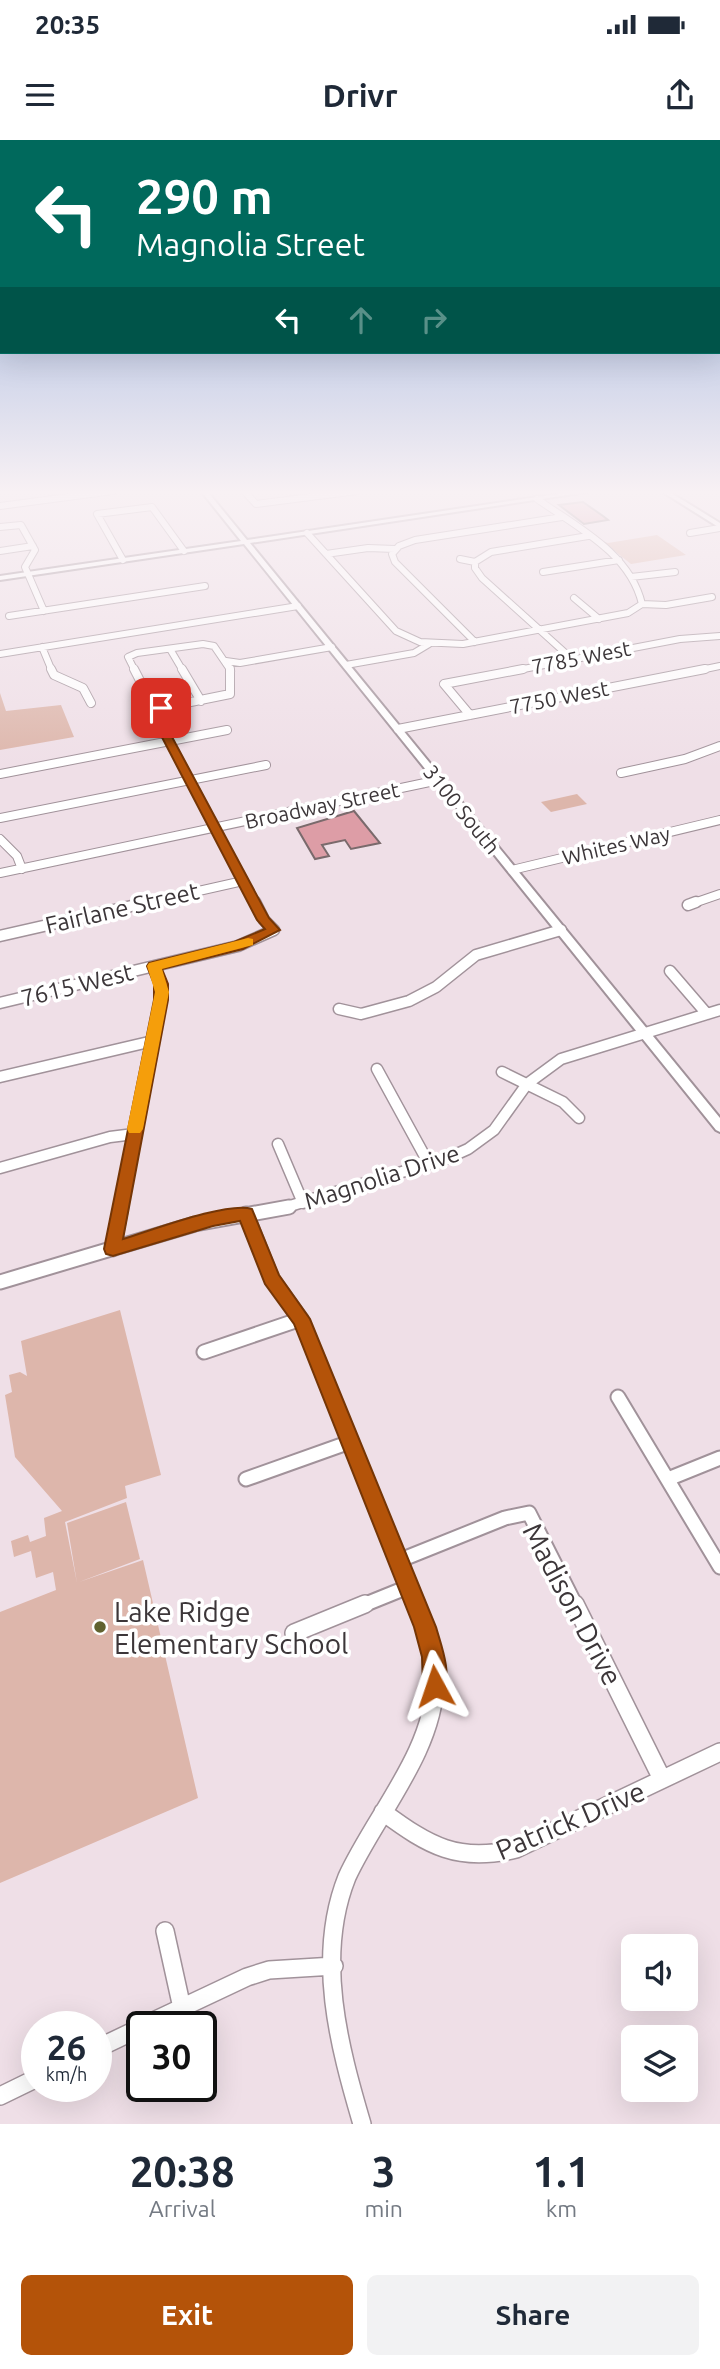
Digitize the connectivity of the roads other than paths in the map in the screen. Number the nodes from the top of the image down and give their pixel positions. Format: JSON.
{"nodes":[{"id":1,"x":32,"y":584,"type":"edge"},
{"id":2,"x":280,"y":584,"type":"edge"},
{"id":3,"x":353,"y":584,"type":"edge"},
{"id":4,"x":417,"y":584,"type":"edge"},
{"id":5,"x":488,"y":584,"type":"edge"},
{"id":6,"x":634,"y":584,"type":"edge"},
{"id":7,"x":205,"y":586,"type":"dead end"},
{"id":8,"x":573,"y":597,"type":"dead end"},
{"id":9,"x":712,"y":597,"type":"dead end"},
{"id":10,"x":642,"y":604,"type":"junction"},
{"id":11,"x":298,"y":606,"type":"junction"},
{"id":12,"x":44,"y":611,"type":"junction"},
{"id":13,"x":9,"y":617,"type":"dead end"},
{"id":14,"x":600,"y":619,"type":"junction"},
{"id":15,"x":539,"y":629,"type":"junction"},
{"id":16,"x":720,"y":636,"type":"edge"},
{"id":17,"x":475,"y":642,"type":"junction"},
{"id":18,"x":429,"y":644,"type":"junction"},
{"id":19,"x":332,"y":647,"type":"junction"},
{"id":20,"x":42,"y":648,"type":"junction"},
{"id":21,"x":170,"y":649,"type":"junction"},
{"id":22,"x":0,"y":654,"type":"edge"},
{"id":23,"x":572,"y":659,"type":"junction"},
{"id":24,"x":228,"y":665,"type":"junction"},
{"id":25,"x":346,"y":665,"type":"junction"},
{"id":26,"x":720,"y":666,"type":"edge"},
{"id":27,"x":201,"y":701,"type":"junction"},
{"id":28,"x":91,"y":703,"type":"dead end"},
{"id":29,"x":159,"y":708,"type":"junction"},
{"id":30,"x":470,"y":715,"type":"junction"},
{"id":31,"x":398,"y":729,"type":"junction"},
{"id":32,"x":227,"y":730,"type":"dead end"},
{"id":33,"x":169,"y":741,"type":"junction"},
{"id":34,"x":720,"y":746,"type":"edge"},
{"id":35,"x":267,"y":765,"type":"dead end"},
{"id":36,"x":621,"y":773,"type":"dead end"},
{"id":37,"x":0,"y":774,"type":"edge"},
{"id":38,"x":190,"y":780,"type":"junction"},
{"id":39,"x":439,"y":780,"type":"junction"},
{"id":40,"x":0,"y":818,"type":"edge"},
{"id":41,"x":720,"y":820,"type":"edge"},
{"id":42,"x":215,"y":827,"type":"junction"},
{"id":43,"x":0,"y":839,"type":"edge"},
{"id":44,"x":22,"y":869,"type":"junction"},
{"id":45,"x":512,"y":870,"type":"junction"},
{"id":46,"x":0,"y":873,"type":"edge"},
{"id":47,"x":243,"y":881,"type":"junction"},
{"id":48,"x":720,"y":894,"type":"edge"},
{"id":49,"x":688,"y":905,"type":"dead end"},
{"id":50,"x":561,"y":930,"type":"junction"},
{"id":51,"x":0,"y":936,"type":"edge"},
{"id":52,"x":154,"y":966,"type":"junction"},
{"id":53,"x":670,"y":971,"type":"dead end"},
{"id":54,"x":0,"y":1003,"type":"edge"},
{"id":55,"x":339,"y":1009,"type":"dead end"},
{"id":56,"x":720,"y":1010,"type":"edge"},
{"id":57,"x":707,"y":1014,"type":"junction"},
{"id":58,"x":644,"y":1032,"type":"junction"},
{"id":59,"x":153,"y":1041,"type":"junction"},
{"id":60,"x":377,"y":1069,"type":"dead end"},
{"id":61,"x":502,"y":1072,"type":"dead end"},
{"id":62,"x":0,"y":1077,"type":"edge"},
{"id":63,"x":527,"y":1084,"type":"junction"},
{"id":64,"x":579,"y":1118,"type":"dead end"},
{"id":65,"x":720,"y":1126,"type":"edge"},
{"id":66,"x":134,"y":1134,"type":"junction"},
{"id":67,"x":278,"y":1144,"type":"dead end"},
{"id":68,"x":429,"y":1164,"type":"junction"},
{"id":69,"x":0,"y":1168,"type":"edge"},
{"id":70,"x":303,"y":1203,"type":"junction"},
{"id":71,"x":246,"y":1213,"type":"junction"},
{"id":72,"x":113,"y":1249,"type":"junction"},
{"id":73,"x":0,"y":1282,"type":"edge"},
{"id":74,"x":301,"y":1319,"type":"junction"},
{"id":75,"x":204,"y":1352,"type":"dead end"},
{"id":76,"x":618,"y":1397,"type":"dead end"},
{"id":77,"x":350,"y":1442,"type":"junction"},
{"id":78,"x":720,"y":1458,"type":"edge"},
{"id":79,"x":246,"y":1479,"type":"dead end"},
{"id":80,"x":668,"y":1479,"type":"junction"},
{"id":81,"x":398,"y":1561,"type":"junction"},
{"id":82,"x":720,"y":1567,"type":"edge"},
{"id":83,"x":408,"y":1587,"type":"junction"},
{"id":84,"x":294,"y":1633,"type":"dead end"},
{"id":85,"x":720,"y":1752,"type":"edge"},
{"id":86,"x":662,"y":1779,"type":"junction"},
{"id":87,"x":383,"y":1812,"type":"junction"},
{"id":88,"x":165,"y":1931,"type":"dead end"},
{"id":89,"x":334,"y":1966,"type":"junction"},
{"id":90,"x":182,"y":2008,"type":"junction"},
{"id":91,"x":176,"y":2011,"type":"edge"},
{"id":92,"x":21,"y":2086,"type":"edge"},
{"id":93,"x":0,"y":2096,"type":"edge"},
{"id":94,"x":362,"y":2124,"type":"edge"}],
"edges":[{"from":1,"to":12,"type":"street"},
{"from":2,"to":11,"type":"street","name":"3100 South"},
{"from":3,"to":18,"type":"street"},
{"from":4,"to":17,"type":"street"},
{"from":5,"to":15,"type":"street"},
{"from":6,"to":10,"type":"street"},
{"from":7,"to":12,"type":"street"},
{"from":8,"to":14,"type":"street"},
{"from":9,"to":10,"type":"street"},
{"from":10,"to":14,"type":"street"},
{"from":11,"to":19,"type":"street","name":"3100 South"},
{"from":11,"to":20,"type":"street"},
{"from":12,"to":13,"type":"street"},
{"from":14,"to":15,"type":"street"},
{"from":15,"to":17,"type":"street"},
{"from":15,"to":23,"type":"street"},
{"from":16,"to":23,"type":"street","name":"7785 West"},
{"from":17,"to":18,"type":"street"},
{"from":18,"to":25,"type":"street"},
{"from":19,"to":24,"type":"street"},
{"from":19,"to":25,"type":"street","name":"3100 South"},
{"from":20,"to":22,"type":"street"},
{"from":20,"to":28,"type":"street"},
{"from":21,"to":24,"type":"street"},
{"from":21,"to":27,"type":"street"},
{"from":21,"to":29,"type":"street"},
{"from":23,"to":30,"type":"street","name":"7785 West"},
{"from":24,"to":27,"type":"street"},
{"from":25,"to":31,"type":"street","name":"3100 South"},
{"from":26,"to":30,"type":"street","name":"7750 West"},
{"from":27,"to":29,"type":"street"},
{"from":29,"to":33,"type":"street"},
{"from":30,"to":31,"type":"street","name":"7750 West"},
{"from":31,"to":39,"type":"street","name":"3100 South"},
{"from":32,"to":33,"type":"street"},
{"from":33,"to":37,"type":"street"},
{"from":33,"to":38,"type":"street"},
{"from":34,"to":36,"type":"street"},
{"from":35,"to":38,"type":"street"},
{"from":38,"to":40,"type":"street"},
{"from":38,"to":42,"type":"street"},
{"from":39,"to":42,"type":"street","name":"Broadway Street"},
{"from":39,"to":45,"type":"street","name":"3100 South"},
{"from":41,"to":45,"type":"street","name":"Whites Way"},
{"from":42,"to":44,"type":"street","name":"Broadway Street"},
{"from":42,"to":47,"type":"street"},
{"from":43,"to":44,"type":"street"},
{"from":44,"to":46,"type":"street","name":"Broadway Street"},
{"from":45,"to":50,"type":"street","name":"3100 South"},
{"from":47,"to":51,"type":"street","name":"Fairlane Street"},
{"from":47,"to":52,"type":"street","name":"7615 West"},
{"from":48,"to":49,"type":"street"},
{"from":50,"to":55,"type":"street"},
{"from":50,"to":58,"type":"street","name":"3100 South"},
{"from":52,"to":54,"type":"street","name":"7615 West"},
{"from":52,"to":59,"type":"street"},
{"from":53,"to":57,"type":"street"},
{"from":56,"to":57,"type":"street","name":"Magnolia Drive"},
{"from":57,"to":58,"type":"street","name":"Magnolia Drive"},
{"from":58,"to":63,"type":"street","name":"Magnolia Drive"},
{"from":58,"to":65,"type":"street","name":"3100 South"},
{"from":59,"to":62,"type":"street"},
{"from":59,"to":66,"type":"street"},
{"from":60,"to":68,"type":"street"},
{"from":61,"to":63,"type":"street"},
{"from":63,"to":64,"type":"street"},
{"from":63,"to":68,"type":"street","name":"Magnolia Drive"},
{"from":66,"to":69,"type":"street"},
{"from":66,"to":72,"type":"street"},
{"from":67,"to":70,"type":"street"},
{"from":68,"to":70,"type":"street","name":"Magnolia Drive"},
{"from":70,"to":71,"type":"street","name":"Magnolia Drive"},
{"from":71,"to":72,"type":"street","name":"Magnolia Drive"},
{"from":71,"to":74,"type":"street"},
{"from":72,"to":73,"type":"street","name":"Magnolia Drive"},
{"from":74,"to":75,"type":"street"},
{"from":74,"to":77,"type":"street"},
{"from":76,"to":80,"type":"street"},
{"from":77,"to":79,"type":"street"},
{"from":77,"to":81,"type":"street"},
{"from":78,"to":80,"type":"street"},
{"from":80,"to":82,"type":"street"},
{"from":81,"to":83,"type":"street"},
{"from":81,"to":86,"type":"street","name":"Madison Drive"},
{"from":83,"to":84,"type":"street"},
{"from":83,"to":87,"type":"street"},
{"from":85,"to":86,"type":"street","name":"Patrick Drive"},
{"from":86,"to":87,"type":"street","name":"Patrick Drive"},
{"from":87,"to":89,"type":"street"},
{"from":88,"to":90,"type":"street"},
{"from":89,"to":90,"type":"street"},
{"from":89,"to":94,"type":"street"},
{"from":90,"to":91,"type":"street"},
{"from":92,"to":93,"type":"street"}]}
